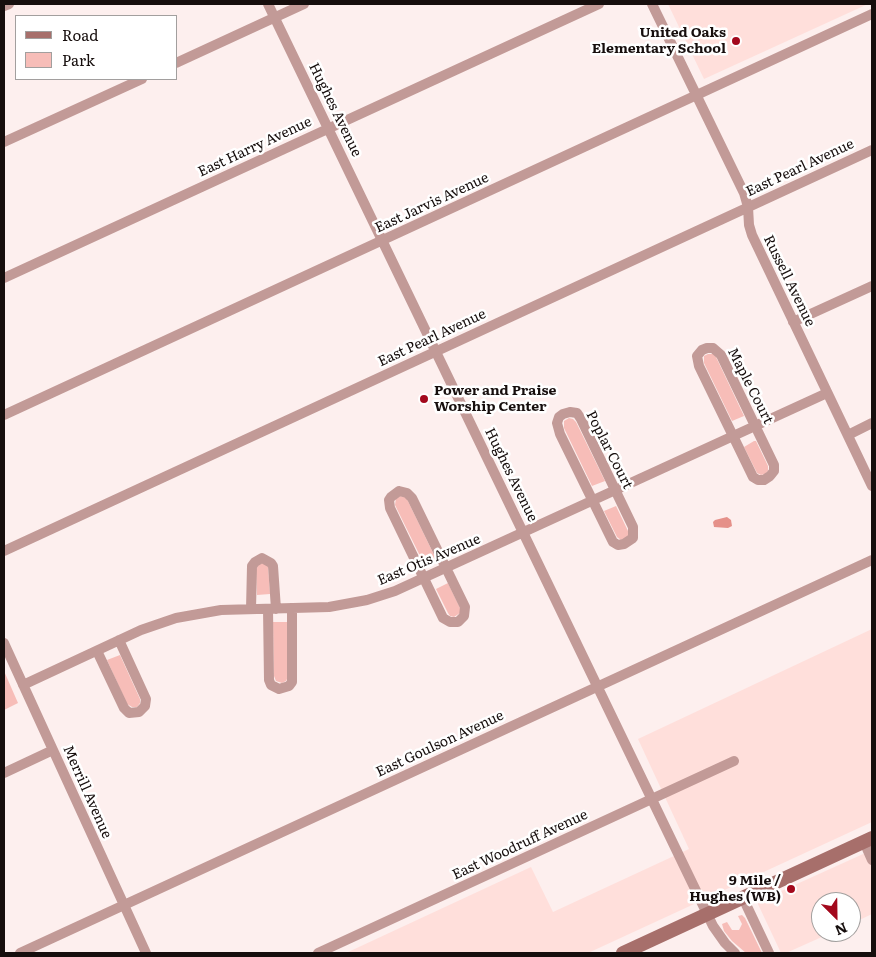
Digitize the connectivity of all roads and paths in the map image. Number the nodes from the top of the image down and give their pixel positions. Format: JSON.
{"nodes":[{"id":1,"x":9,"y":4,"type":"edge"},
{"id":2,"x":268,"y":4,"type":"edge"},
{"id":3,"x":304,"y":4,"type":"edge"},
{"id":4,"x":599,"y":4,"type":"edge"},
{"id":5,"x":652,"y":4,"type":"edge"},
{"id":6,"x":4,"y":6,"type":"edge"},
{"id":7,"x":872,"y":14,"type":"edge"},
{"id":8,"x":275,"y":17,"type":"junction"},
{"id":9,"x":178,"y":62,"type":"edge"},
{"id":10,"x":140,"y":80,"type":"edge"},
{"id":11,"x":696,"y":96,"type":"junction"},
{"id":12,"x":329,"y":128,"type":"junction"},
{"id":13,"x":4,"y":142,"type":"edge"},
{"id":14,"x":872,"y":150,"type":"edge"},
{"id":15,"x":748,"y":207,"type":"junction"},
{"id":16,"x":383,"y":241,"type":"junction"},
{"id":17,"x":4,"y":278,"type":"edge"},
{"id":18,"x":872,"y":286,"type":"edge"},
{"id":19,"x":793,"y":322,"type":"junction"},
{"id":20,"x":436,"y":351,"type":"junction"},
{"id":21,"x":828,"y":393,"type":"junction"},
{"id":22,"x":4,"y":415,"type":"edge"},
{"id":23,"x":872,"y":423,"type":"edge"},
{"id":24,"x":755,"y":426,"type":"junction"},
{"id":25,"x":848,"y":435,"type":"junction"},
{"id":26,"x":733,"y":436,"type":"junction"},
{"id":27,"x":872,"y":486,"type":"edge"},
{"id":28,"x":615,"y":490,"type":"junction"},
{"id":29,"x":593,"y":501,"type":"junction"},
{"id":30,"x":524,"y":533,"type":"junction"},
{"id":31,"x":4,"y":551,"type":"edge"},
{"id":32,"x":872,"y":560,"type":"edge"},
{"id":33,"x":446,"y":568,"type":"junction"},
{"id":34,"x":424,"y":579,"type":"junction"},
{"id":35,"x":292,"y":608,"type":"junction"},
{"id":36,"x":251,"y":609,"type":"junction"},
{"id":37,"x":272,"y":609,"type":"junction"},
{"id":38,"x":119,"y":640,"type":"junction"},
{"id":39,"x":4,"y":643,"type":"edge"},
{"id":40,"x":97,"y":651,"type":"junction"},
{"id":41,"x":23,"y":685,"type":"junction"},
{"id":42,"x":598,"y":686,"type":"junction"},
{"id":43,"x":53,"y":750,"type":"junction"},
{"id":44,"x":734,"y":761,"type":"dead end"},
{"id":45,"x":4,"y":773,"type":"edge"},
{"id":46,"x":653,"y":799,"type":"junction"},
{"id":47,"x":868,"y":840,"type":"edge"},
{"id":48,"x":872,"y":860,"type":"edge"},
{"id":49,"x":743,"y":898,"type":"junction"},
{"id":50,"x":124,"y":905,"type":"junction"},
{"id":51,"x":708,"y":914,"type":"junction"},
{"id":52,"x":20,"y":953,"type":"edge"},
{"id":53,"x":146,"y":953,"type":"edge"},
{"id":54,"x":318,"y":953,"type":"edge"},
{"id":55,"x":623,"y":953,"type":"edge"},
{"id":56,"x":736,"y":953,"type":"edge"},
{"id":57,"x":769,"y":953,"type":"edge"}],
"edges":[{"from":1,"to":6,"type":"street"},
{"from":2,"to":8,"type":"street","name":"Hughes Avenue"},
{"from":3,"to":8,"type":"street"},
{"from":4,"to":12,"type":"street","name":"East Harry Avenue"},
{"from":5,"to":11,"type":"street","name":"Russell Avenue"},
{"from":7,"to":11,"type":"street","name":"East Jarvis Avenue"},
{"from":8,"to":9,"type":"street"},
{"from":8,"to":12,"type":"street","name":"Hughes Avenue"},
{"from":10,"to":13,"type":"street"},
{"from":11,"to":15,"type":"street","name":"Russell Avenue"},
{"from":11,"to":16,"type":"street","name":"East Jarvis Avenue"},
{"from":12,"to":16,"type":"street","name":"Hughes Avenue"},
{"from":12,"to":17,"type":"street","name":"East Harry Avenue"},
{"from":14,"to":15,"type":"street","name":"East Pearl Avenue"},
{"from":15,"to":19,"type":"street","name":"Russell Avenue"},
{"from":15,"to":20,"type":"street","name":"East Pearl Avenue"},
{"from":16,"to":20,"type":"street","name":"Hughes Avenue"},
{"from":16,"to":22,"type":"street","name":"East Jarvis Avenue"},
{"from":18,"to":19,"type":"street"},
{"from":19,"to":21,"type":"street","name":"Russell Avenue"},
{"from":20,"to":30,"type":"street","name":"Hughes Avenue"},
{"from":20,"to":31,"type":"street","name":"East Pearl Avenue"},
{"from":21,"to":24,"type":"street","name":"East Otis Avenue"},
{"from":21,"to":25,"type":"street","name":"Russell Avenue"},
{"from":23,"to":25,"type":"street"},
{"from":24,"to":26,"type":"street","name":"East Otis Avenue"},
{"from":24,"to":26,"type":"street","name":"Maple Court"},
{"from":24,"to":26,"type":"street","name":"Maple Court"},
{"from":25,"to":27,"type":"street","name":"Russell Avenue"},
{"from":26,"to":28,"type":"street","name":"East Otis Avenue"},
{"from":28,"to":29,"type":"street","name":"East Otis Avenue"},
{"from":28,"to":29,"type":"street","name":"Poplar Court"},
{"from":28,"to":29,"type":"street","name":"Poplar Court"},
{"from":29,"to":30,"type":"street","name":"East Otis Avenue"},
{"from":30,"to":33,"type":"street","name":"East Otis Avenue"},
{"from":30,"to":42,"type":"street","name":"Hughes Avenue"},
{"from":32,"to":42,"type":"street","name":"East Goulson Avenue"},
{"from":33,"to":34,"type":"street","name":"East Otis Avenue"},
{"from":33,"to":34,"type":"street"},
{"from":33,"to":34,"type":"street"},
{"from":34,"to":35,"type":"street","name":"East Otis Avenue"},
{"from":35,"to":37,"type":"street","name":"East Otis Avenue"},
{"from":35,"to":37,"type":"street"},
{"from":36,"to":37,"type":"street","name":"East Otis Avenue"},
{"from":36,"to":37,"type":"street"},
{"from":36,"to":38,"type":"street","name":"East Otis Avenue"},
{"from":38,"to":40,"type":"street","name":"East Otis Avenue"},
{"from":38,"to":40,"type":"street"},
{"from":39,"to":41,"type":"street","name":"Merrill Avenue"},
{"from":40,"to":41,"type":"street","name":"East Otis Avenue"},
{"from":41,"to":43,"type":"street","name":"Merrill Avenue"},
{"from":42,"to":46,"type":"street","name":"Hughes Avenue"},
{"from":42,"to":50,"type":"street","name":"East Goulson Avenue"},
{"from":43,"to":45,"type":"street"},
{"from":43,"to":50,"type":"street","name":"Merrill Avenue"},
{"from":44,"to":46,"type":"street","name":"East Woodruff Avenue"},
{"from":46,"to":51,"type":"street","name":"Hughes Avenue"},
{"from":46,"to":54,"type":"street","name":"East Woodruff Avenue"},
{"from":47,"to":48,"type":"street"},
{"from":47,"to":49,"type":"main road"},
{"from":49,"to":51,"type":"main road"},
{"from":49,"to":57,"type":"street"},
{"from":50,"to":52,"type":"street","name":"East Goulson Avenue"},
{"from":50,"to":53,"type":"street","name":"Merrill Avenue"},
{"from":51,"to":55,"type":"main road"},
{"from":51,"to":56,"type":"street","name":"Hughes Avenue"}]}
